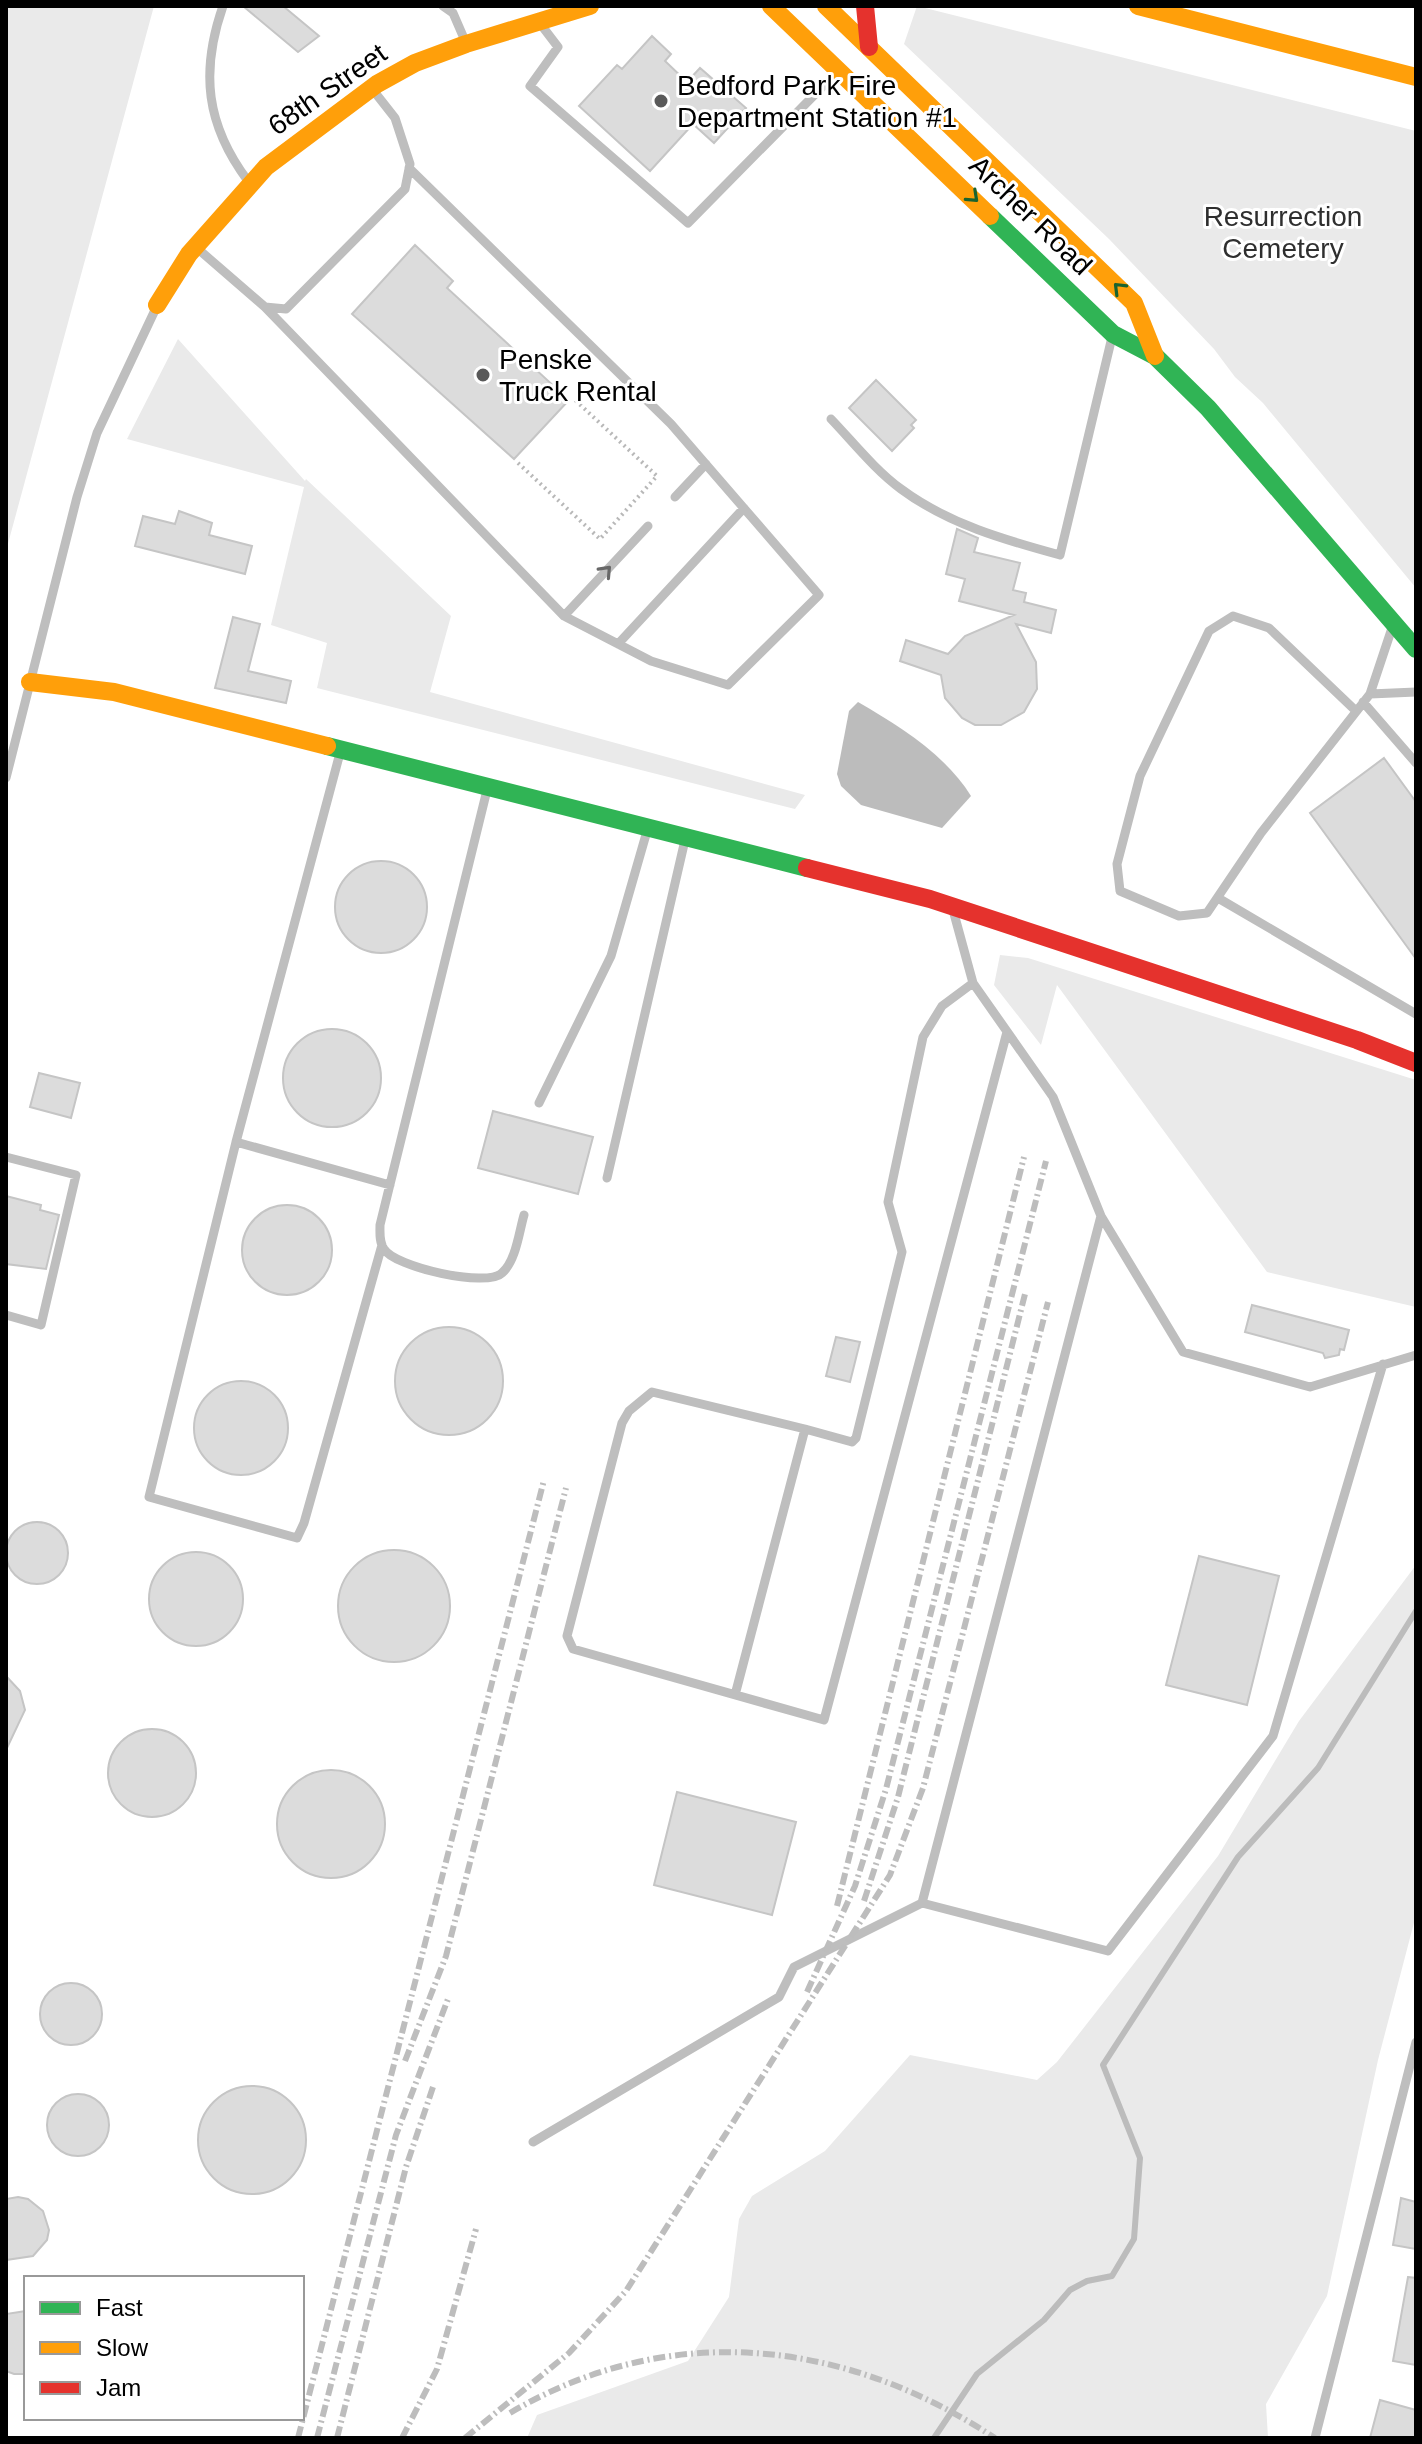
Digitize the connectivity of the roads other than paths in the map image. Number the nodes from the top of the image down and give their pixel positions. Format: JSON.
{"nodes":[{"id":1,"x":223,"y":6,"type":"edge"},
{"id":2,"x":443,"y":6,"type":"edge"},
{"id":3,"x":771,"y":6,"type":"edge"},
{"id":4,"x":826,"y":6,"type":"edge"},
{"id":5,"x":865,"y":6,"type":"edge"},
{"id":6,"x":1138,"y":6,"type":"edge"},
{"id":7,"x":579,"y":8,"type":"edge"},
{"id":8,"x":539,"y":24,"type":"junction"},
{"id":9,"x":466,"y":44,"type":"junction"},
{"id":10,"x":869,"y":47,"type":"junction"},
{"id":11,"x":837,"y":73,"type":"junction"},
{"id":12,"x":1416,"y":77,"type":"edge"},
{"id":13,"x":371,"y":88,"type":"junction"},
{"id":14,"x":409,"y":168,"type":"junction"},
{"id":15,"x":250,"y":184,"type":"junction"},
{"id":16,"x":195,"y":247,"type":"junction"},
{"id":17,"x":157,"y":305,"type":"joint"},
{"id":18,"x":265,"y":307,"type":"junction"},
{"id":19,"x":1113,"y":334,"type":"junction"},
{"id":20,"x":1155,"y":356,"type":"junction"},
{"id":21,"x":831,"y":419,"type":"dead end"},
{"id":22,"x":706,"y":464,"type":"junction"},
{"id":23,"x":675,"y":497,"type":"dead end"},
{"id":24,"x":744,"y":508,"type":"junction"},
{"id":25,"x":648,"y":526,"type":"dead end"},
{"id":26,"x":564,"y":616,"type":"junction"},
{"id":27,"x":1394,"y":621,"type":"junction"},
{"id":28,"x":618,"y":644,"type":"junction"},
{"id":29,"x":1416,"y":649,"type":"edge"},
{"id":30,"x":30,"y":682,"type":"junction"},
{"id":31,"x":1416,"y":692,"type":"edge"},
{"id":32,"x":1366,"y":698,"type":"junction"},
{"id":33,"x":1356,"y":711,"type":"junction"},
{"id":34,"x":341,"y":750,"type":"junction"},
{"id":35,"x":1416,"y":763,"type":"edge"},
{"id":36,"x":6,"y":778,"type":"edge"},
{"id":37,"x":488,"y":787,"type":"junction"},
{"id":38,"x":647,"y":827,"type":"junction"},
{"id":39,"x":686,"y":837,"type":"junction"},
{"id":40,"x":1218,"y":898,"type":"junction"},
{"id":41,"x":952,"y":906,"type":"junction"},
{"id":42,"x":973,"y":983,"type":"junction"},
{"id":43,"x":1416,"y":1014,"type":"edge"},
{"id":44,"x":1007,"y":1032,"type":"junction"},
{"id":45,"x":1416,"y":1063,"type":"edge"},
{"id":46,"x":539,"y":1103,"type":"dead end"},
{"id":47,"x":236,"y":1142,"type":"junction"},
{"id":48,"x":6,"y":1157,"type":"edge"},
{"id":49,"x":607,"y":1178,"type":"dead end"},
{"id":50,"x":390,"y":1185,"type":"junction"},
{"id":51,"x":524,"y":1215,"type":"dead end"},
{"id":52,"x":1101,"y":1216,"type":"junction"},
{"id":53,"x":382,"y":1245,"type":"junction"},
{"id":54,"x":6,"y":1315,"type":"edge"},
{"id":55,"x":1416,"y":1355,"type":"edge"},
{"id":56,"x":1383,"y":1364,"type":"junction"},
{"id":57,"x":805,"y":1429,"type":"junction"},
{"id":58,"x":735,"y":1695,"type":"junction"},
{"id":59,"x":922,"y":1903,"type":"junction"},
{"id":60,"x":1416,"y":2042,"type":"edge"},
{"id":61,"x":1414,"y":2058,"type":"edge"},
{"id":62,"x":533,"y":2142,"type":"dead end"},
{"id":63,"x":1315,"y":2438,"type":"edge"}],
"edges":[{"from":1,"to":15,"type":"lane"},
{"from":2,"to":9,"type":"lane"},
{"from":3,"to":11,"type":"street","name":"Archer Road"},
{"from":4,"to":10,"type":"street","name":"Archer Road"},
{"from":5,"to":10,"type":"street"},
{"from":6,"to":12,"type":"street"},
{"from":7,"to":8,"type":"street","name":"68th Street"},
{"from":8,"to":9,"type":"street","name":"68th Street"},
{"from":8,"to":11,"type":"lane"},
{"from":9,"to":13,"type":"street","name":"68th Street"},
{"from":20,"to":10,"type":"street","name":"Archer Road","one_way":true},
{"from":11,"to":19,"type":"street","name":"Archer Road","one_way":true},
{"from":13,"to":14,"type":"lane"},
{"from":13,"to":15,"type":"street","name":"68th Street"},
{"from":14,"to":18,"type":"lane"},
{"from":14,"to":22,"type":"lane"},
{"from":15,"to":16,"type":"street","name":"68th Street"},
{"from":16,"to":17,"type":"street","name":"68th Street"},
{"from":16,"to":18,"type":"lane"},
{"from":17,"to":30,"type":"lane"},
{"from":18,"to":26,"type":"lane"},
{"from":19,"to":20,"type":"street","name":"Archer Road"},
{"from":19,"to":21,"type":"lane"},
{"from":20,"to":27,"type":"street","name":"Archer Road"},
{"from":22,"to":23,"type":"lane"},
{"from":22,"to":24,"type":"lane"},
{"from":24,"to":28,"type":"lane"},
{"from":24,"to":28,"type":"lane"},
{"from":26,"to":25,"type":"lane","one_way":true},
{"from":26,"to":28,"type":"lane"},
{"from":27,"to":29,"type":"street","name":"Archer Road"},
{"from":27,"to":32,"type":"lane"},
{"from":30,"to":34,"type":"street"},
{"from":30,"to":36,"type":"lane"},
{"from":31,"to":32,"type":"lane"},
{"from":32,"to":33,"type":"lane"},
{"from":32,"to":35,"type":"lane"},
{"from":33,"to":40,"type":"lane"},
{"from":33,"to":40,"type":"lane"},
{"from":34,"to":37,"type":"street"},
{"from":34,"to":47,"type":"lane"},
{"from":37,"to":38,"type":"street"},
{"from":37,"to":50,"type":"lane"},
{"from":38,"to":39,"type":"street"},
{"from":38,"to":46,"type":"lane"},
{"from":39,"to":41,"type":"street"},
{"from":39,"to":49,"type":"lane"},
{"from":40,"to":43,"type":"lane"},
{"from":41,"to":42,"type":"lane"},
{"from":41,"to":45,"type":"street"},
{"from":42,"to":44,"type":"lane"},
{"from":42,"to":57,"type":"lane"},
{"from":44,"to":52,"type":"lane"},
{"from":44,"to":58,"type":"lane"},
{"from":47,"to":50,"type":"lane"},
{"from":47,"to":53,"type":"lane"},
{"from":48,"to":54,"type":"lane"},
{"from":50,"to":53,"type":"lane"},
{"from":51,"to":53,"type":"lane"},
{"from":52,"to":56,"type":"lane"},
{"from":52,"to":59,"type":"lane"},
{"from":55,"to":56,"type":"lane"},
{"from":56,"to":59,"type":"lane"},
{"from":57,"to":58,"type":"lane"},
{"from":57,"to":58,"type":"lane"},
{"from":59,"to":62,"type":"lane"},
{"from":60,"to":61,"type":"lane"},
{"from":61,"to":63,"type":"lane"}]}
